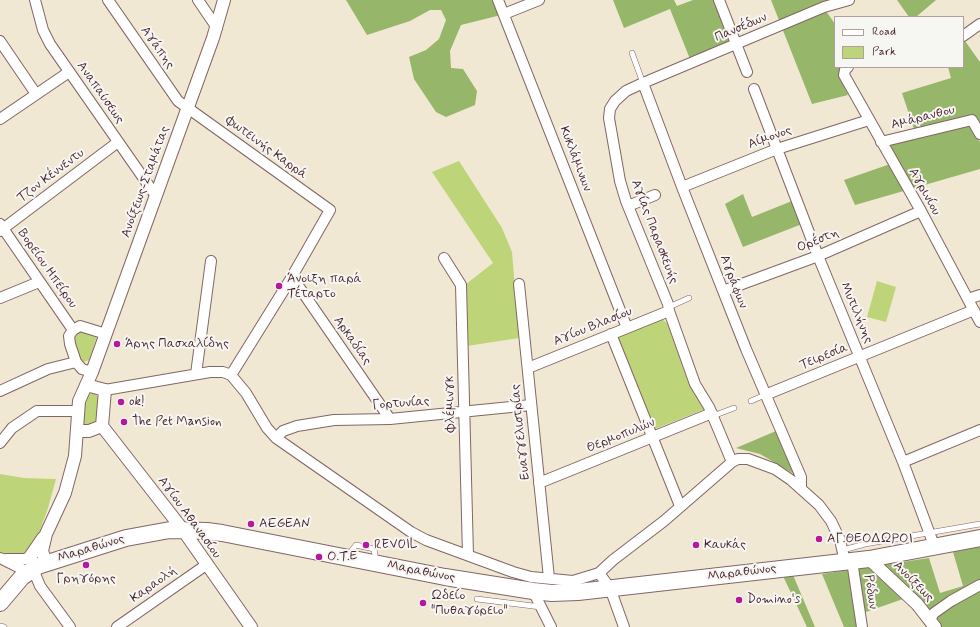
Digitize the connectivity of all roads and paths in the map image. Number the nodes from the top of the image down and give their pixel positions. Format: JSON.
{"nodes":[{"id":1,"x":35,"y":0,"type":"edge"},
{"id":2,"x":108,"y":0,"type":"edge"},
{"id":3,"x":198,"y":0,"type":"edge"},
{"id":4,"x":224,"y":0,"type":"edge"},
{"id":5,"x":498,"y":0,"type":"edge"},
{"id":6,"x":539,"y":0,"type":"edge"},
{"id":7,"x":719,"y":0,"type":"edge"},
{"id":8,"x":849,"y":0,"type":"edge"},
{"id":9,"x":836,"y":2,"type":"edge"},
{"id":10,"x":504,"y":14,"type":"junction"},
{"id":11,"x":980,"y":24,"type":"edge"},
{"id":12,"x":217,"y":28,"type":"junction"},
{"id":13,"x":964,"y":35,"type":"edge"},
{"id":14,"x":0,"y":40,"type":"edge"},
{"id":15,"x":736,"y":44,"type":"junction"},
{"id":16,"x":632,"y":53,"type":"dead end"},
{"id":17,"x":846,"y":71,"type":"edge"},
{"id":18,"x":69,"y":72,"type":"junction"},
{"id":19,"x":747,"y":72,"type":"dead end"},
{"id":20,"x":643,"y":83,"type":"junction"},
{"id":21,"x":754,"y":89,"type":"dead end"},
{"id":22,"x":36,"y":94,"type":"junction"},
{"id":23,"x":188,"y":109,"type":"junction"},
{"id":24,"x":0,"y":119,"type":"edge"},
{"id":25,"x":869,"y":120,"type":"junction"},
{"id":26,"x":980,"y":134,"type":"edge"},
{"id":27,"x":118,"y":142,"type":"junction"},
{"id":28,"x":881,"y":142,"type":"junction"},
{"id":29,"x":777,"y":149,"type":"junction"},
{"id":30,"x":682,"y":187,"type":"junction"},
{"id":31,"x":655,"y":195,"type":"dead end"},
{"id":32,"x":156,"y":196,"type":"junction"},
{"id":33,"x":628,"y":206,"type":"junction"},
{"id":34,"x":921,"y":211,"type":"junction"},
{"id":35,"x":1,"y":228,"type":"edge"},
{"id":36,"x":818,"y":256,"type":"junction"},
{"id":37,"x":444,"y":258,"type":"dead end"},
{"id":38,"x":211,"y":261,"type":"dead end"},
{"id":39,"x":290,"y":280,"type":"junction"},
{"id":40,"x":39,"y":282,"type":"junction"},
{"id":41,"x":519,"y":284,"type":"dead end"},
{"id":42,"x":723,"y":291,"type":"junction"},
{"id":43,"x":980,"y":295,"type":"edge"},
{"id":44,"x":0,"y":298,"type":"edge"},
{"id":45,"x":689,"y":298,"type":"dead end"},
{"id":46,"x":968,"y":299,"type":"junction"},
{"id":47,"x":669,"y":309,"type":"junction"},
{"id":48,"x":974,"y":310,"type":"junction"},
{"id":49,"x":980,"y":322,"type":"edge"},
{"id":50,"x":627,"y":328,"type":"junction"},
{"id":51,"x":73,"y":330,"type":"junction"},
{"id":52,"x":106,"y":334,"type":"junction"},
{"id":53,"x":612,"y":334,"type":"junction"},
{"id":54,"x":860,"y":356,"type":"junction"},
{"id":55,"x":76,"y":362,"type":"junction"},
{"id":56,"x":528,"y":368,"type":"junction"},
{"id":57,"x":92,"y":372,"type":"junction"},
{"id":58,"x":196,"y":374,"type":"junction"},
{"id":59,"x":231,"y":375,"type":"junction"},
{"id":60,"x":86,"y":385,"type":"junction"},
{"id":61,"x":105,"y":390,"type":"junction"},
{"id":62,"x":0,"y":391,"type":"edge"},
{"id":63,"x":765,"y":395,"type":"junction"},
{"id":64,"x":751,"y":401,"type":"dead end"},
{"id":65,"x":531,"y":405,"type":"junction"},
{"id":66,"x":734,"y":408,"type":"dead end"},
{"id":67,"x":78,"y":411,"type":"junction"},
{"id":68,"x":465,"y":412,"type":"junction"},
{"id":69,"x":712,"y":415,"type":"junction"},
{"id":70,"x":390,"y":420,"type":"junction"},
{"id":71,"x":102,"y":426,"type":"junction"},
{"id":72,"x":77,"y":430,"type":"junction"},
{"id":73,"x":980,"y":430,"type":"edge"},
{"id":74,"x":653,"y":437,"type":"junction"},
{"id":75,"x":276,"y":438,"type":"junction"},
{"id":76,"x":0,"y":443,"type":"edge"},
{"id":77,"x":732,"y":462,"type":"junction"},
{"id":78,"x":903,"y":462,"type":"junction"},
{"id":79,"x":539,"y":483,"type":"junction"},
{"id":80,"x":801,"y":488,"type":"junction"},
{"id":81,"x":680,"y":506,"type":"junction"},
{"id":82,"x":980,"y":524,"type":"edge"},
{"id":83,"x":183,"y":530,"type":"junction"},
{"id":84,"x":46,"y":534,"type":"junction"},
{"id":85,"x":980,"y":538,"type":"edge"},
{"id":86,"x":932,"y":540,"type":"junction"},
{"id":87,"x":352,"y":550,"type":"dead end"},
{"id":88,"x":375,"y":555,"type":"dead end"},
{"id":89,"x":468,"y":555,"type":"junction"},
{"id":90,"x":3,"y":558,"type":"edge"},
{"id":91,"x":847,"y":558,"type":"junction"},
{"id":92,"x":869,"y":559,"type":"junction"},
{"id":93,"x":34,"y":565,"type":"junction"},
{"id":94,"x":206,"y":565,"type":"junction"},
{"id":95,"x":599,"y":573,"type":"junction"},
{"id":96,"x":549,"y":578,"type":"junction"},
{"id":97,"x":980,"y":585,"type":"edge"},
{"id":98,"x":610,"y":588,"type":"junction"},
{"id":99,"x":533,"y":591,"type":"junction"},
{"id":100,"x":477,"y":599,"type":"dead end"},
{"id":101,"x":0,"y":603,"type":"edge"},
{"id":102,"x":541,"y":607,"type":"junction"},
{"id":103,"x":932,"y":623,"type":"edge"},
{"id":104,"x":0,"y":626,"type":"edge"},
{"id":105,"x":4,"y":627,"type":"edge"},
{"id":106,"x":70,"y":627,"type":"edge"},
{"id":107,"x":117,"y":627,"type":"edge"},
{"id":108,"x":251,"y":627,"type":"edge"},
{"id":109,"x":550,"y":627,"type":"edge"},
{"id":110,"x":624,"y":627,"type":"edge"},
{"id":111,"x":862,"y":627,"type":"edge"}],
"edges":[{"from":1,"to":18,"type":"street","name":"Αναπαύσεως"},
{"from":2,"to":23,"type":"street","name":"Αγάπης"},
{"from":3,"to":12,"type":"street"},
{"from":4,"to":12,"type":"street","name":"Ανοίξεως-Σταμάτας"},
{"from":5,"to":10,"type":"street","name":"Κυκλάμινων"},
{"from":6,"to":10,"type":"street"},
{"from":7,"to":15,"type":"street"},
{"from":8,"to":9,"type":"street","name":"Πανσέδων"},
{"from":9,"to":15,"type":"street","name":"Πανσέδων"},
{"from":10,"to":50,"type":"street","name":"Κυκλάμινων"},
{"from":11,"to":13,"type":"street"},
{"from":12,"to":23,"type":"street","name":"Ανοίξεως-Σταμάτας"},
{"from":14,"to":22,"type":"street"},
{"from":15,"to":19,"type":"street"},
{"from":15,"to":20,"type":"street","name":"Πανσέδων"},
{"from":16,"to":20,"type":"lane"},
{"from":17,"to":25,"type":"street","name":"Αγρινίου"},
{"from":18,"to":22,"type":"street"},
{"from":18,"to":27,"type":"street","name":"Αναπαύσεως"},
{"from":20,"to":30,"type":"street","name":"Αγράφων"},
{"from":20,"to":33,"type":"street","name":"Αγίας Παρασκευής"},
{"from":21,"to":29,"type":"street","name":"Μυτιλήνης"},
{"from":22,"to":24,"type":"street"},
{"from":23,"to":32,"type":"street","name":"Ανοίξεως-Σταμάτας"},
{"from":23,"to":39,"type":"street","name":"Φωτεινής Καρρά"},
{"from":25,"to":28,"type":"street","name":"Αγρινίου"},
{"from":25,"to":29,"type":"street","name":"Αίμονος"},
{"from":26,"to":28,"type":"street","name":"Αμάρανθου"},
{"from":27,"to":32,"type":"street","name":"Αναπαύσεως"},
{"from":27,"to":35,"type":"street","name":"Τζον Κέννεντυ"},
{"from":28,"to":34,"type":"street","name":"Αγρινίου"},
{"from":29,"to":30,"type":"street","name":"Αίμονος"},
{"from":29,"to":36,"type":"street","name":"Μυτιλήνης"},
{"from":30,"to":42,"type":"street","name":"Αγράφων"},
{"from":31,"to":33,"type":"street"},
{"from":32,"to":52,"type":"street","name":"Ανοίξεως-Σταμάτας"},
{"from":33,"to":47,"type":"street","name":"Αγίας Παρασκευής"},
{"from":34,"to":36,"type":"street","name":"Ορέστη"},
{"from":34,"to":46,"type":"street","name":"Αγρινίου"},
{"from":35,"to":40,"type":"street","name":"Βορείου Ηπείρου"},
{"from":36,"to":42,"type":"street","name":"Ορέστη"},
{"from":36,"to":54,"type":"street","name":"Μυτιλήνης"},
{"from":37,"to":68,"type":"street","name":"Φλέμινγκ"},
{"from":38,"to":58,"type":"street"},
{"from":39,"to":59,"type":"street"},
{"from":39,"to":70,"type":"street","name":"Αρκαδίας"},
{"from":40,"to":44,"type":"street"},
{"from":40,"to":51,"type":"street","name":"Βορείου Ηπείρου"},
{"from":41,"to":56,"type":"street","name":"Ευαγγελιστρίας"},
{"from":42,"to":63,"type":"street","name":"Αγράφων"},
{"from":43,"to":46,"type":"street"},
{"from":45,"to":47,"type":"lane"},
{"from":46,"to":48,"type":"street","name":"Αγρινίου"},
{"from":47,"to":50,"type":"street","name":"Αγίου Βλασίου"},
{"from":47,"to":69,"type":"street","name":"Αγίας Παρασκευής"},
{"from":48,"to":49,"type":"street","name":"Αγρινίου"},
{"from":48,"to":54,"type":"street","name":"Τειρεσία"},
{"from":50,"to":53,"type":"street","name":"Αγίου Βλασίου"},
{"from":51,"to":52,"type":"street"},
{"from":51,"to":55,"type":"street"},
{"from":52,"to":57,"type":"street","name":"Ανοίξεως-Σταμάτας"},
{"from":53,"to":56,"type":"street","name":"Αγίου Βλασίου"},
{"from":53,"to":74,"type":"street"},
{"from":54,"to":63,"type":"street","name":"Τειρεσία"},
{"from":54,"to":78,"type":"street","name":"Μυτιλήνης"},
{"from":55,"to":57,"type":"street"},
{"from":55,"to":62,"type":"street"},
{"from":56,"to":65,"type":"street","name":"Ευαγγελιστρίας"},
{"from":57,"to":60,"type":"street","name":"Ανοίξεως-Σταμάτας"},
{"from":58,"to":59,"type":"street"},
{"from":58,"to":61,"type":"street"},
{"from":59,"to":75,"type":"street"},
{"from":60,"to":61,"type":"street"},
{"from":60,"to":67,"type":"street","name":"Ανοίξεως-Σταμάτας"},
{"from":61,"to":71,"type":"street"},
{"from":63,"to":64,"type":"lane","name":"Τειρεσία"},
{"from":63,"to":80,"type":"street","name":"Αγράφων"},
{"from":65,"to":68,"type":"street","name":"Γορτυνίας"},
{"from":65,"to":79,"type":"street","name":"Ευαγγελιστρίας"},
{"from":66,"to":69,"type":"lane"},
{"from":67,"to":72,"type":"street","name":"Ανοίξεως-Σταμάτας"},
{"from":67,"to":76,"type":"street"},
{"from":68,"to":70,"type":"street","name":"Γορτυνίας"},
{"from":68,"to":89,"type":"street","name":"Φλέμινγκ"},
{"from":69,"to":74,"type":"street","name":"Θερμοπυλών"},
{"from":69,"to":77,"type":"street","name":"Αγίας Παρασκευής"},
{"from":70,"to":75,"type":"street","name":"Γορτυνίας"},
{"from":71,"to":72,"type":"street"},
{"from":71,"to":83,"type":"street","name":"Αγίου Αθανασίου"},
{"from":72,"to":84,"type":"street","name":"Ανοίξεως-Σταμάτας"},
{"from":73,"to":78,"type":"street"},
{"from":74,"to":79,"type":"street","name":"Θερμοπυλών"},
{"from":74,"to":81,"type":"street"},
{"from":75,"to":89,"type":"street"},
{"from":77,"to":80,"type":"street","name":"Ρόδων"},
{"from":77,"to":81,"type":"street"},
{"from":78,"to":86,"type":"street","name":"Μυτιλήνης"},
{"from":79,"to":96,"type":"street","name":"Ευαγγελιστρίας"},
{"from":80,"to":91,"type":"street","name":"Ρόδων"},
{"from":81,"to":95,"type":"street"},
{"from":82,"to":86,"type":"lane"},
{"from":83,"to":93,"type":"main road","name":"Μαραθώνος"},
{"from":83,"to":94,"type":"street","name":"Αγίου Αθανασίου"},
{"from":83,"to":99,"type":"main road","name":"Μαραθώνος"},
{"from":84,"to":93,"type":"street"},
{"from":84,"to":93,"type":"street"},
{"from":85,"to":86,"type":"main road","name":"Μαραθώνος"},
{"from":86,"to":91,"type":"lane"},
{"from":86,"to":92,"type":"main road","name":"Μαραθώνος"},
{"from":87,"to":88,"type":"lane"},
{"from":89,"to":96,"type":"street"},
{"from":90,"to":93,"type":"street"},
{"from":90,"to":93,"type":"street"},
{"from":91,"to":92,"type":"main road","name":"Μαραθώνος"},
{"from":91,"to":98,"type":"main road","name":"Μαραθώνος"},
{"from":91,"to":111,"type":"street","name":"Ρόδων"},
{"from":92,"to":103,"type":"street","name":"Ανοίξεως"},
{"from":93,"to":101,"type":"main road"},
{"from":93,"to":106,"type":"street"},
{"from":94,"to":107,"type":"street","name":"Καραολή"},
{"from":94,"to":108,"type":"street","name":"Αγίου Αθανασίου"},
{"from":95,"to":96,"type":"street"},
{"from":95,"to":98,"type":"street"},
{"from":97,"to":103,"type":"street"},
{"from":98,"to":99,"type":"main road","name":"Μαραθώνος"},
{"from":98,"to":110,"type":"street"},
{"from":99,"to":102,"type":"street"},
{"from":100,"to":102,"type":"lane"},
{"from":102,"to":109,"type":"street"},
{"from":104,"to":105,"type":"lane"}]}
